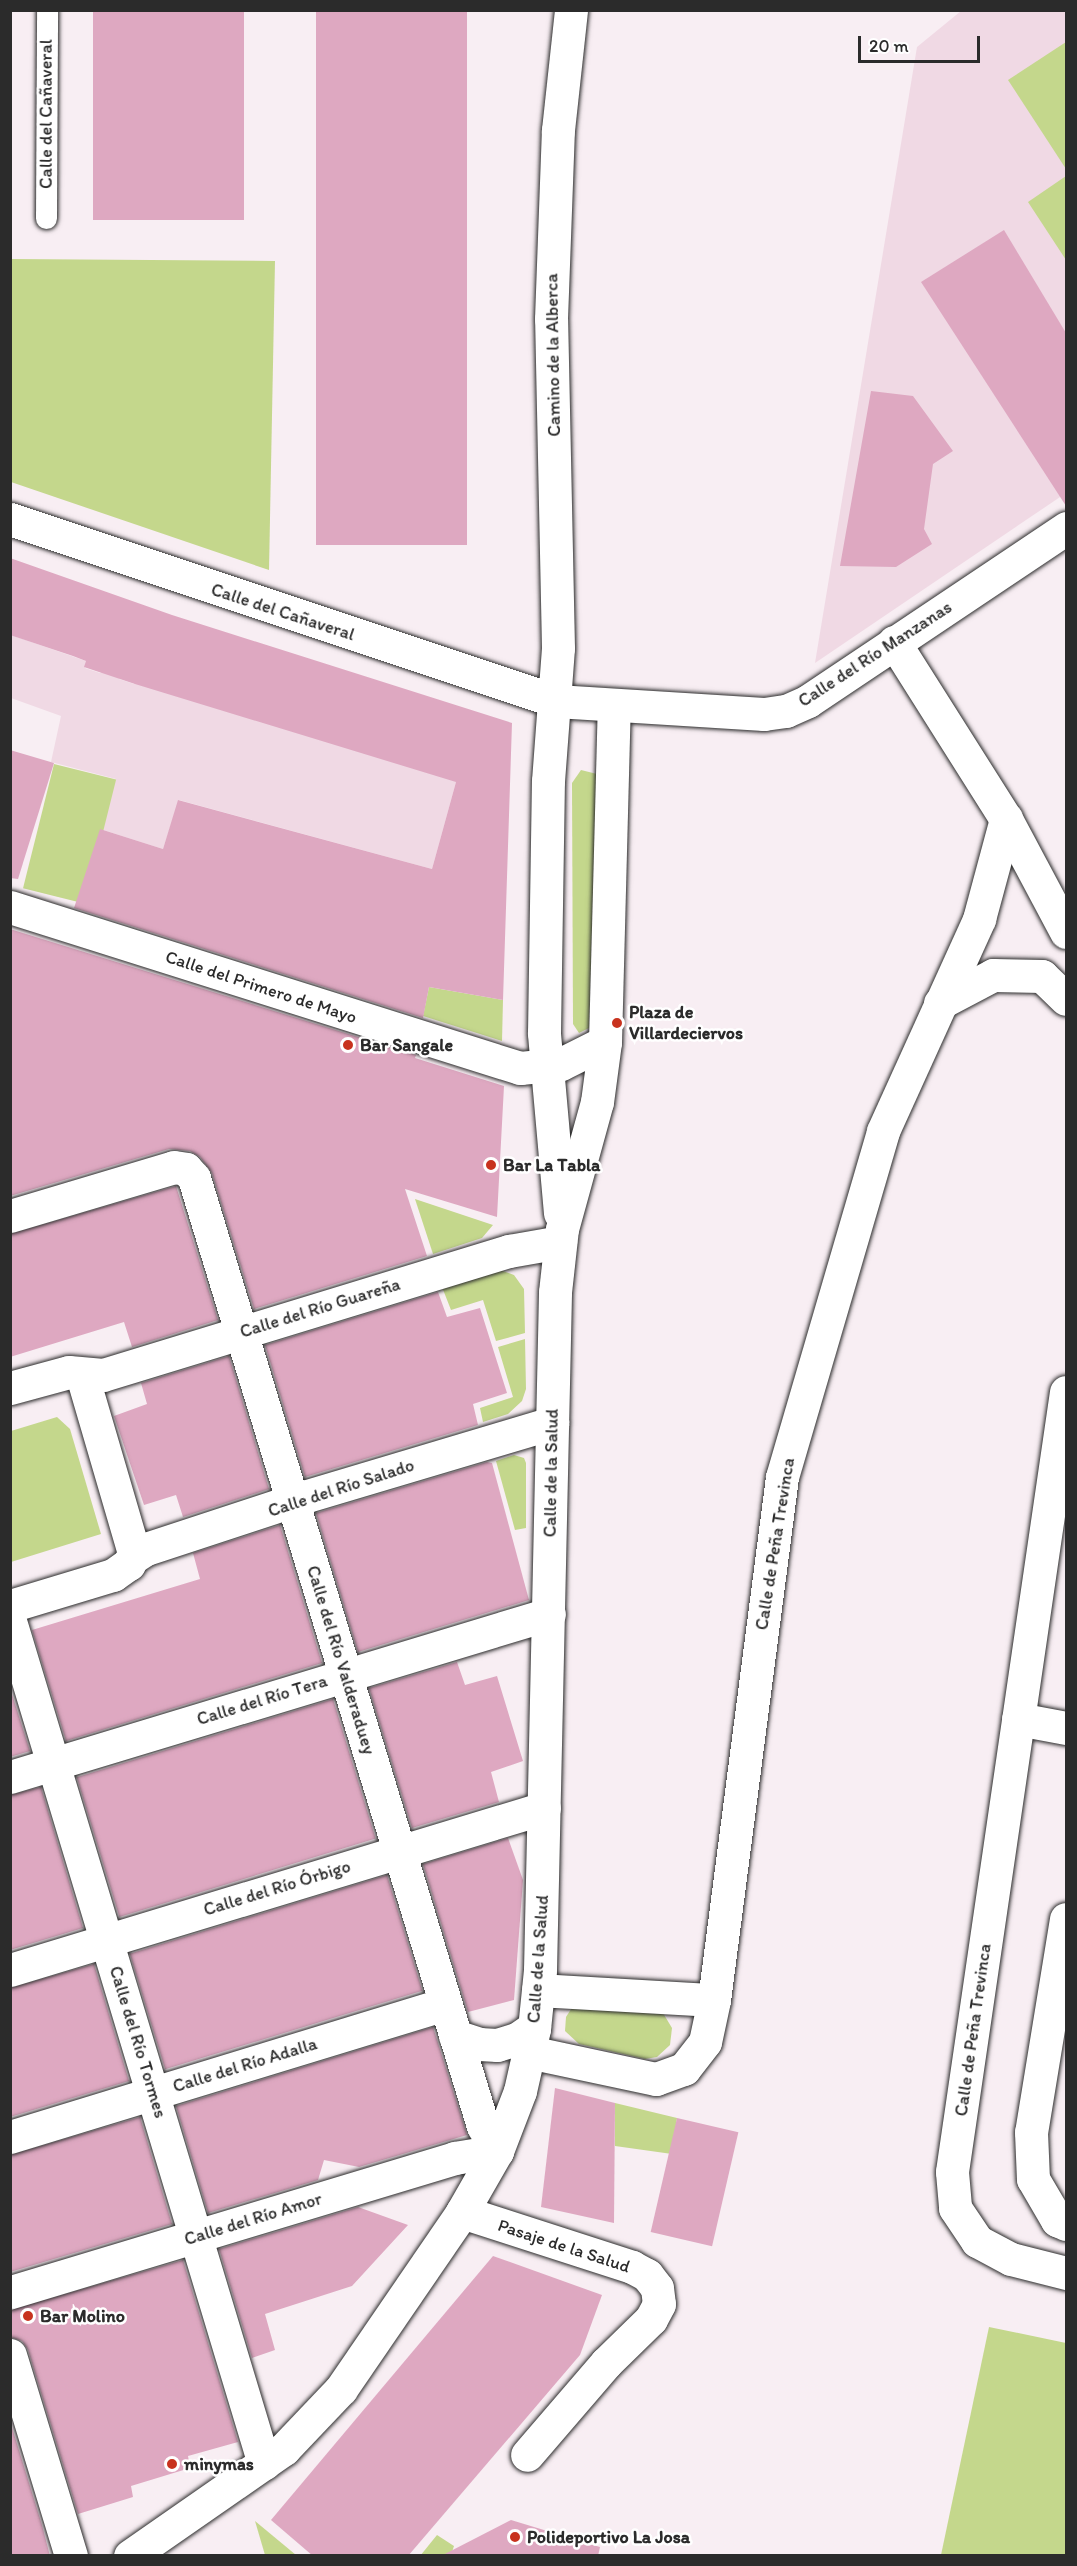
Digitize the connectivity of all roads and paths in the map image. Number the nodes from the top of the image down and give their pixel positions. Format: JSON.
{"nodes":[{"id":1,"x":46,"y":10,"type":"edge"},
{"id":2,"x":571,"y":10,"type":"edge"},
{"id":3,"x":46,"y":218,"type":"dead end"},
{"id":4,"x":10,"y":519,"type":"edge"},
{"id":5,"x":1066,"y":528,"type":"edge"},
{"id":6,"x":894,"y":642,"type":"junction"},
{"id":7,"x":556,"y":701,"type":"junction"},
{"id":8,"x":614,"y":705,"type":"junction"},
{"id":9,"x":1006,"y":819,"type":"junction"},
{"id":10,"x":10,"y":907,"type":"edge"},
{"id":11,"x":1066,"y":932,"type":"edge"},
{"id":12,"x":1066,"y":999,"type":"edge"},
{"id":13,"x":939,"y":1003,"type":"junction"},
{"id":14,"x":605,"y":1042,"type":"junction"},
{"id":15,"x":546,"y":1066,"type":"junction"},
{"id":16,"x":10,"y":1216,"type":"edge"},
{"id":17,"x":560,"y":1242,"type":"junction"},
{"id":18,"x":242,"y":1333,"type":"junction"},
{"id":19,"x":82,"y":1375,"type":"junction"},
{"id":20,"x":10,"y":1388,"type":"edge"},
{"id":21,"x":1066,"y":1392,"type":"edge"},
{"id":22,"x":552,"y":1423,"type":"junction"},
{"id":23,"x":294,"y":1503,"type":"junction"},
{"id":24,"x":132,"y":1558,"type":"junction"},
{"id":25,"x":10,"y":1606,"type":"edge"},
{"id":26,"x":549,"y":1614,"type":"junction"},
{"id":27,"x":10,"y":1621,"type":"edge"},
{"id":28,"x":346,"y":1675,"type":"junction"},
{"id":29,"x":1018,"y":1719,"type":"junction"},
{"id":30,"x":1066,"y":1728,"type":"edge"},
{"id":31,"x":55,"y":1763,"type":"junction"},
{"id":32,"x":10,"y":1777,"type":"edge"},
{"id":33,"x":544,"y":1808,"type":"junction"},
{"id":34,"x":399,"y":1852,"type":"junction"},
{"id":35,"x":1066,"y":1919,"type":"edge"},
{"id":36,"x":108,"y":1940,"type":"junction"},
{"id":37,"x":10,"y":1970,"type":"edge"},
{"id":38,"x":538,"y":1990,"type":"junction"},
{"id":39,"x":714,"y":2000,"type":"junction"},
{"id":40,"x":445,"y":2004,"type":"junction"},
{"id":41,"x":455,"y":2036,"type":"junction"},
{"id":42,"x":531,"y":2040,"type":"junction"},
{"id":43,"x":153,"y":2093,"type":"junction"},
{"id":44,"x":10,"y":2137,"type":"edge"},
{"id":45,"x":497,"y":2151,"type":"junction"},
{"id":46,"x":462,"y":2212,"type":"junction"},
{"id":47,"x":1066,"y":2224,"type":"edge"},
{"id":48,"x":196,"y":2236,"type":"junction"},
{"id":49,"x":1066,"y":2273,"type":"edge"},
{"id":50,"x":10,"y":2292,"type":"edge"},
{"id":51,"x":10,"y":2355,"type":"edge"},
{"id":52,"x":527,"y":2456,"type":"dead end"},
{"id":53,"x":264,"y":2464,"type":"junction"},
{"id":54,"x":71,"y":2556,"type":"edge"},
{"id":55,"x":130,"y":2556,"type":"edge"}],
"edges":[{"from":1,"to":3,"type":"lane","name":"Calle del Cañaveral"},
{"from":2,"to":7,"type":"street","name":"Camino de la Alberca"},
{"from":4,"to":7,"type":"street","name":"Calle del Cañaveral"},
{"from":5,"to":6,"type":"street","name":"Calle del Río Manzanas"},
{"from":6,"to":8,"type":"street","name":"Calle del Río Manzanas"},
{"from":6,"to":9,"type":"street"},
{"from":7,"to":8,"type":"street","name":"Calle del Río Manzanas"},
{"from":7,"to":15,"type":"street"},
{"from":8,"to":14,"type":"street"},
{"from":9,"to":11,"type":"street"},
{"from":9,"to":13,"type":"street","name":"Calle de Peña Trevinca"},
{"from":10,"to":15,"type":"street","name":"Calle del Primero de Mayo"},
{"from":12,"to":13,"type":"street"},
{"from":13,"to":39,"type":"street","name":"Calle de Peña Trevinca"},
{"from":14,"to":15,"type":"street"},
{"from":14,"to":17,"type":"street"},
{"from":15,"to":17,"type":"street"},
{"from":16,"to":18,"type":"street","name":"Calle del Río Valderaduey"},
{"from":17,"to":18,"type":"street","name":"Calle del Río Guareña"},
{"from":17,"to":22,"type":"street","name":"Calle de la Salud"},
{"from":18,"to":19,"type":"street","name":"Calle del Río Guareña"},
{"from":18,"to":23,"type":"street","name":"Calle del Río Valderaduey"},
{"from":19,"to":20,"type":"street","name":"Calle del Río Guareña"},
{"from":19,"to":24,"type":"street"},
{"from":21,"to":29,"type":"street","name":"Calle de Peña Trevinca"},
{"from":22,"to":23,"type":"street","name":"Calle del Río Salado"},
{"from":22,"to":26,"type":"street","name":"Calle de la Salud"},
{"from":23,"to":24,"type":"street","name":"Calle del Río Salado"},
{"from":23,"to":28,"type":"street","name":"Calle del Río Valderaduey"},
{"from":24,"to":25,"type":"street","name":"Calle del Río Salado"},
{"from":26,"to":28,"type":"street","name":"Calle del Río Tera"},
{"from":26,"to":33,"type":"street","name":"Calle de la Salud"},
{"from":27,"to":31,"type":"street","name":"Calle del Río Tormes"},
{"from":28,"to":31,"type":"street","name":"Calle del Río Tera"},
{"from":28,"to":34,"type":"street","name":"Calle del Río Valderaduey"},
{"from":29,"to":30,"type":"street"},
{"from":29,"to":49,"type":"street","name":"Calle de Peña Trevinca"},
{"from":31,"to":32,"type":"street","name":"Calle del Río Tera"},
{"from":31,"to":36,"type":"street","name":"Calle del Río Tormes"},
{"from":33,"to":34,"type":"street","name":"Calle del Río Órbigo"},
{"from":33,"to":38,"type":"street","name":"Calle de la Salud"},
{"from":34,"to":36,"type":"street","name":"Calle del Río Órbigo"},
{"from":34,"to":40,"type":"street","name":"Calle del Río Valderaduey"},
{"from":35,"to":47,"type":"street"},
{"from":36,"to":37,"type":"street","name":"Calle del Río Órbigo"},
{"from":36,"to":43,"type":"street","name":"Calle del Río Tormes"},
{"from":38,"to":39,"type":"street"},
{"from":38,"to":42,"type":"street","name":"Calle de la Salud"},
{"from":39,"to":42,"type":"street","name":"Calle de Peña Trevinca"},
{"from":40,"to":41,"type":"street","name":"Calle del Río Valderaduey"},
{"from":40,"to":43,"type":"street","name":"Calle del Río Adalla"},
{"from":41,"to":42,"type":"street"},
{"from":41,"to":45,"type":"street","name":"Calle del Río Valderaduey"},
{"from":42,"to":45,"type":"street","name":"Calle de la Salud"},
{"from":43,"to":44,"type":"street","name":"Calle del Río Adalla"},
{"from":43,"to":48,"type":"street","name":"Calle del Río Tormes"},
{"from":45,"to":46,"type":"street","name":"Calle de la Salud"},
{"from":45,"to":48,"type":"street","name":"Calle del Río Amor"},
{"from":46,"to":52,"type":"street","name":"Pasaje de la Salud"},
{"from":46,"to":53,"type":"street","name":"Calle de la Salud"},
{"from":48,"to":50,"type":"street","name":"Calle del Río Amor"},
{"from":48,"to":53,"type":"street","name":"Calle del Río Tormes"},
{"from":51,"to":54,"type":"street"},
{"from":53,"to":55,"type":"street","name":"Calle de la Salud"}]}
